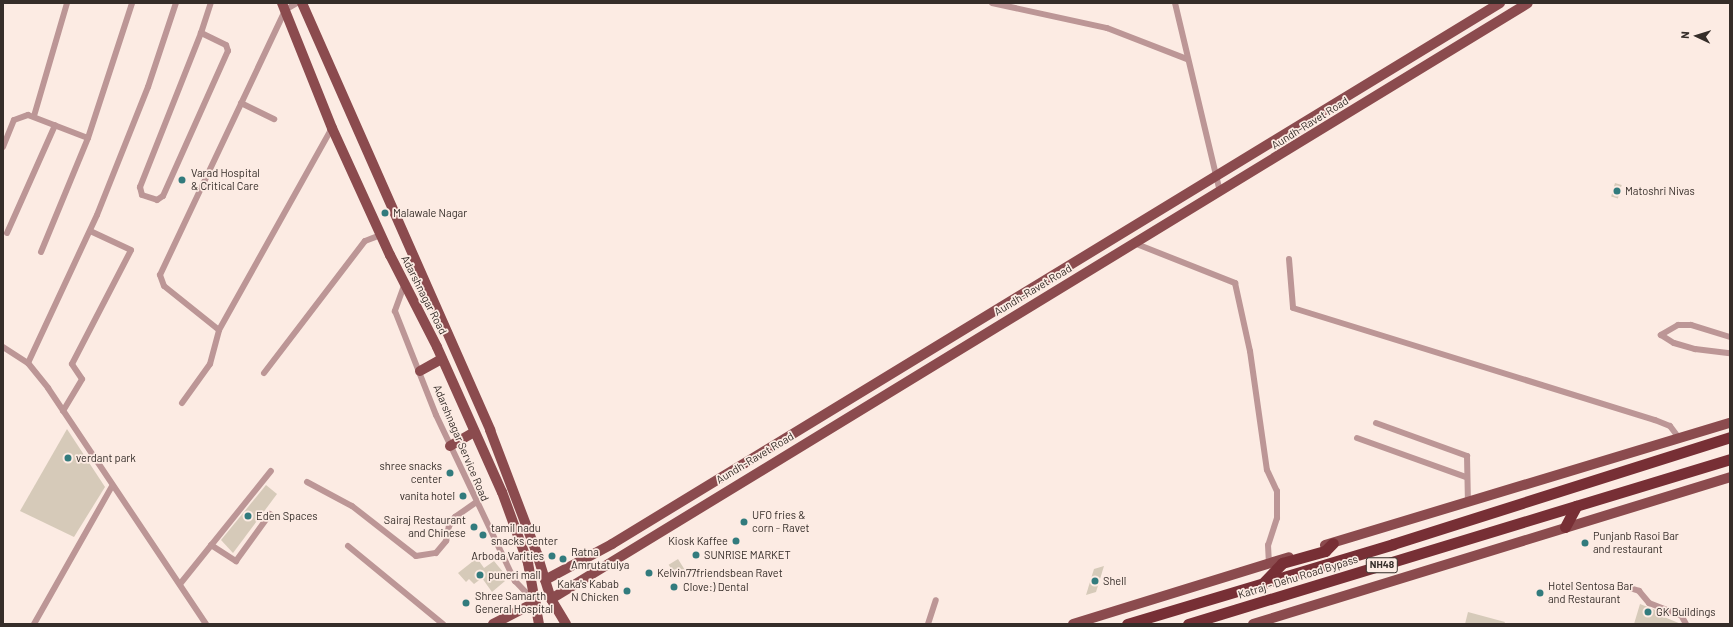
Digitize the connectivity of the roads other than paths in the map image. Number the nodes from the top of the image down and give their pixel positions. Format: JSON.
{"nodes":[{"id":1,"x":67,"y":3,"type":"edge"},
{"id":2,"x":132,"y":3,"type":"edge"},
{"id":3,"x":176,"y":3,"type":"edge"},
{"id":4,"x":211,"y":3,"type":"edge"},
{"id":5,"x":297,"y":3,"type":"edge"},
{"id":6,"x":302,"y":3,"type":"edge"},
{"id":7,"x":992,"y":3,"type":"edge"},
{"id":8,"x":1175,"y":3,"type":"edge"},
{"id":9,"x":1500,"y":3,"type":"edge"},
{"id":10,"x":1528,"y":3,"type":"edge"},
{"id":11,"x":283,"y":6,"type":"edge"},
{"id":12,"x":201,"y":33,"type":"junction"},
{"id":13,"x":1187,"y":59,"type":"junction"},
{"id":14,"x":241,"y":103,"type":"junction"},
{"id":15,"x":34,"y":116,"type":"junction"},
{"id":16,"x":274,"y":119,"type":"dead end"},
{"id":17,"x":55,"y":125,"type":"junction"},
{"id":18,"x":332,"y":128,"type":"junction"},
{"id":19,"x":88,"y":138,"type":"junction"},
{"id":20,"x":3,"y":146,"type":"edge"},
{"id":21,"x":1215,"y":176,"type":"junction"},
{"id":22,"x":1220,"y":192,"type":"junction"},
{"id":23,"x":90,"y":231,"type":"junction"},
{"id":24,"x":6,"y":233,"type":"dead end"},
{"id":25,"x":381,"y":235,"type":"junction"},
{"id":26,"x":1134,"y":243,"type":"junction"},
{"id":27,"x":41,"y":252,"type":"dead end"},
{"id":28,"x":1288,"y":259,"type":"dead end"},
{"id":29,"x":406,"y":283,"type":"junction"},
{"id":30,"x":218,"y":330,"type":"junction"},
{"id":31,"x":1730,"y":337,"type":"edge"},
{"id":32,"x":3,"y":347,"type":"edge"},
{"id":33,"x":1730,"y":353,"type":"edge"},
{"id":34,"x":442,"y":359,"type":"junction"},
{"id":35,"x":28,"y":363,"type":"junction"},
{"id":36,"x":420,"y":371,"type":"junction"},
{"id":37,"x":264,"y":373,"type":"dead end"},
{"id":38,"x":182,"y":403,"type":"dead end"},
{"id":39,"x":63,"y":411,"type":"junction"},
{"id":40,"x":1376,"y":423,"type":"dead end"},
{"id":41,"x":1730,"y":423,"type":"edge"},
{"id":42,"x":474,"y":432,"type":"junction"},
{"id":43,"x":1730,"y":436,"type":"edge"},
{"id":44,"x":1357,"y":438,"type":"dead end"},
{"id":45,"x":1679,"y":438,"type":"junction"},
{"id":46,"x":450,"y":446,"type":"junction"},
{"id":47,"x":1730,"y":459,"type":"edge"},
{"id":48,"x":271,"y":471,"type":"dead end"},
{"id":49,"x":1466,"y":477,"type":"junction"},
{"id":50,"x":1730,"y":477,"type":"edge"},
{"id":51,"x":307,"y":482,"type":"dead end"},
{"id":52,"x":112,"y":486,"type":"junction"},
{"id":53,"x":475,"y":502,"type":"junction"},
{"id":54,"x":1468,"y":502,"type":"junction"},
{"id":55,"x":1576,"y":506,"type":"junction"},
{"id":56,"x":270,"y":514,"type":"dead end"},
{"id":57,"x":1565,"y":527,"type":"junction"},
{"id":58,"x":1333,"y":543,"type":"junction"},
{"id":59,"x":211,"y":545,"type":"junction"},
{"id":60,"x":348,"y":546,"type":"dead end"},
{"id":61,"x":1269,"y":563,"type":"junction"},
{"id":62,"x":545,"y":580,"type":"junction"},
{"id":63,"x":1263,"y":583,"type":"junction"},
{"id":64,"x":180,"y":584,"type":"junction"},
{"id":65,"x":1623,"y":586,"type":"dead end"},
{"id":66,"x":551,"y":599,"type":"junction"},
{"id":67,"x":936,"y":600,"type":"dead end"},
{"id":68,"x":536,"y":602,"type":"junction"},
{"id":69,"x":34,"y":624,"type":"edge"},
{"id":70,"x":206,"y":624,"type":"edge"},
{"id":71,"x":444,"y":624,"type":"edge"},
{"id":72,"x":493,"y":624,"type":"edge"},
{"id":73,"x":539,"y":624,"type":"edge"},
{"id":74,"x":566,"y":624,"type":"edge"},
{"id":75,"x":928,"y":624,"type":"edge"},
{"id":76,"x":1073,"y":624,"type":"edge"},
{"id":77,"x":1127,"y":624,"type":"edge"},
{"id":78,"x":1188,"y":624,"type":"edge"},
{"id":79,"x":1252,"y":624,"type":"edge"},
{"id":80,"x":1686,"y":624,"type":"edge"}],
"edges":[{"from":1,"to":15,"type":"street"},
{"from":2,"to":19,"type":"street"},
{"from":3,"to":23,"type":"street"},
{"from":4,"to":12,"type":"street"},
{"from":5,"to":11,"type":"street"},
{"from":6,"to":62,"type":"main road","name":"Adarshnagar Road"},
{"from":7,"to":13,"type":"street"},
{"from":8,"to":13,"type":"street"},
{"from":9,"to":21,"type":"main road","name":"Aundh-Ravet Road"},
{"from":10,"to":22,"type":"main road","name":"Aundh-Ravet Road"},
{"from":11,"to":14,"type":"street"},
{"from":11,"to":18,"type":"main road","name":"Adarshnagar Road"},
{"from":12,"to":12,"type":"street"},
{"from":13,"to":21,"type":"street"},
{"from":14,"to":16,"type":"street"},
{"from":14,"to":30,"type":"street"},
{"from":15,"to":17,"type":"street"},
{"from":15,"to":20,"type":"street"},
{"from":17,"to":19,"type":"street"},
{"from":17,"to":24,"type":"street"},
{"from":18,"to":25,"type":"main road","name":"Adarshnagar Road"},
{"from":18,"to":30,"type":"street"},
{"from":19,"to":27,"type":"street"},
{"from":21,"to":22,"type":"street"},
{"from":21,"to":62,"type":"main road","name":"Aundh-Ravet Road"},
{"from":22,"to":26,"type":"main road","name":"Aundh-Ravet Road"},
{"from":23,"to":35,"type":"street"},
{"from":23,"to":39,"type":"street"},
{"from":25,"to":29,"type":"main road","name":"Adarshnagar Road"},
{"from":25,"to":37,"type":"street"},
{"from":26,"to":61,"type":"street"},
{"from":26,"to":66,"type":"main road","name":"Aundh-Ravet Road"},
{"from":28,"to":45,"type":"street"},
{"from":29,"to":34,"type":"main road","name":"Adarshnagar Road"},
{"from":29,"to":36,"type":"street","name":"Adarshnagar Service Road"},
{"from":30,"to":38,"type":"street"},
{"from":31,"to":33,"type":"street"},
{"from":32,"to":35,"type":"street"},
{"from":34,"to":36,"type":"main road"},
{"from":34,"to":42,"type":"main road","name":"Adarshnagar Road"},
{"from":35,"to":39,"type":"street"},
{"from":36,"to":46,"type":"street","name":"Adarshnagar Service Road"},
{"from":39,"to":52,"type":"street"},
{"from":40,"to":49,"type":"street"},
{"from":41,"to":45,"type":"main road"},
{"from":42,"to":46,"type":"main road"},
{"from":42,"to":68,"type":"main road","name":"Adarshnagar Road"},
{"from":43,"to":63,"type":"highway","number":"NH48"},
{"from":44,"to":49,"type":"street"},
{"from":45,"to":54,"type":"main road"},
{"from":46,"to":53,"type":"street","name":"Adarshnagar Service Road"},
{"from":47,"to":55,"type":"highway","number":"NH48"},
{"from":48,"to":59,"type":"street"},
{"from":49,"to":54,"type":"street"},
{"from":50,"to":57,"type":"main road"},
{"from":51,"to":53,"type":"street"},
{"from":52,"to":64,"type":"street"},
{"from":52,"to":69,"type":"street"},
{"from":53,"to":68,"type":"street","name":"Adarshnagar Service Road"},
{"from":54,"to":58,"type":"main road"},
{"from":55,"to":57,"type":"highway"},
{"from":55,"to":78,"type":"highway","name":"Katraj - Dehu Road Bypass","number":"NH48"},
{"from":56,"to":59,"type":"street"},
{"from":57,"to":79,"type":"main road"},
{"from":58,"to":61,"type":"main road"},
{"from":58,"to":63,"type":"highway"},
{"from":59,"to":64,"type":"street"},
{"from":60,"to":71,"type":"street"},
{"from":61,"to":76,"type":"main road"},
{"from":62,"to":66,"type":"main road","name":"Adarshnagar Road"},
{"from":63,"to":77,"type":"highway","name":"Katraj - Dehu Road Bypass","number":"NH48"},
{"from":64,"to":70,"type":"street"},
{"from":65,"to":80,"type":"street"},
{"from":66,"to":74,"type":"main road","name":"Adarshnagar Road"},
{"from":67,"to":75,"type":"street"},
{"from":68,"to":72,"type":"main road"},
{"from":68,"to":73,"type":"main road","name":"Adarshnagar Road"}]}
